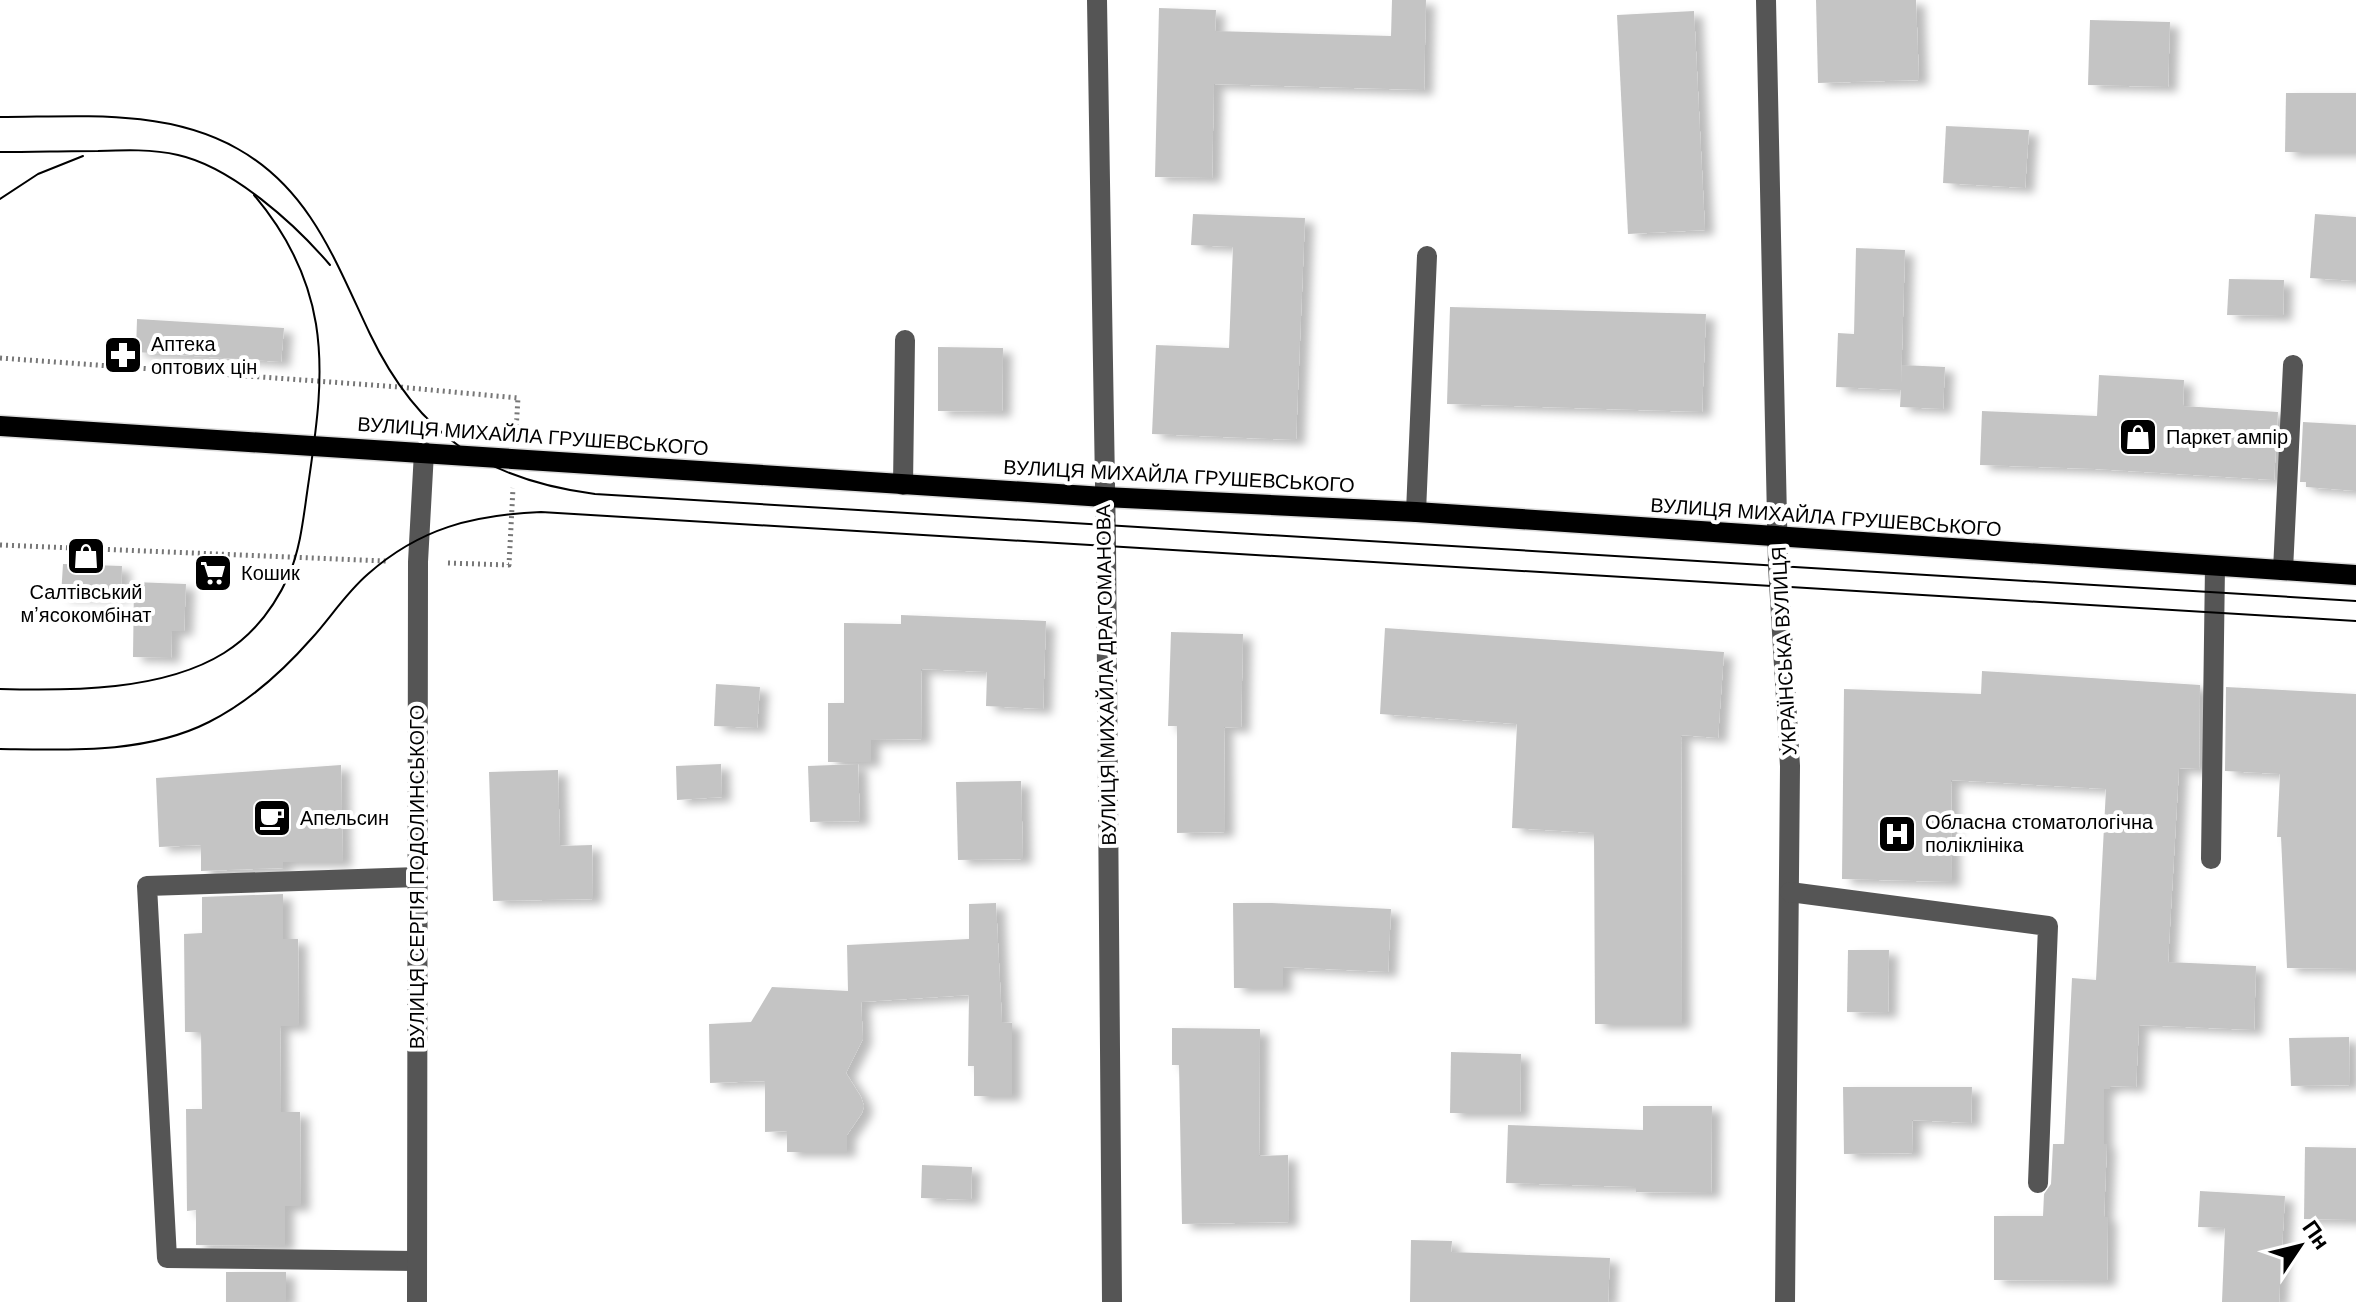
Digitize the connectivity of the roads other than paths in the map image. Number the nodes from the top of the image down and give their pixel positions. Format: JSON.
{"nodes":[{"id":1,"x":1097,"y":0,"type":"edge"},
{"id":2,"x":1766,"y":0,"type":"edge"},
{"id":3,"x":1427,"y":256,"type":"dead end"},
{"id":4,"x":905,"y":340,"type":"dead end"},
{"id":5,"x":2293,"y":365,"type":"dead end"},
{"id":6,"x":0,"y":426,"type":"edge"},
{"id":7,"x":424,"y":452,"type":"junction"},
{"id":8,"x":903,"y":485,"type":"junction"},
{"id":9,"x":1104,"y":497,"type":"junction"},
{"id":10,"x":1416,"y":512,"type":"junction"},
{"id":11,"x":1777,"y":538,"type":"junction"},
{"id":12,"x":2215,"y":566,"type":"junction"},
{"id":13,"x":2283,"y":570,"type":"junction"},
{"id":14,"x":2356,"y":575,"type":"edge"},
{"id":15,"x":2211,"y":859,"type":"dead end"},
{"id":16,"x":418,"y":877,"type":"junction"},
{"id":17,"x":1790,"y":892,"type":"junction"},
{"id":18,"x":2038,"y":1183,"type":"dead end"},
{"id":19,"x":417,"y":1261,"type":"junction"},
{"id":20,"x":417,"y":1302,"type":"edge"},
{"id":21,"x":1112,"y":1302,"type":"edge"},
{"id":22,"x":1785,"y":1302,"type":"edge"}],
"edges":[{"from":1,"to":9,"type":"street","name":"ВУЛИЦЯ МИХАЙЛА ДРАГОМАНОВА"},
{"from":2,"to":11,"type":"street","name":"УКРАЇНСЬКА ВУЛИЦЯ"},
{"from":3,"to":10,"type":"street"},
{"from":4,"to":8,"type":"street"},
{"from":5,"to":13,"type":"street"},
{"from":6,"to":7,"type":"main road","name":"ВУЛИЦЯ МИХАЙЛА ГРУШЕВСЬКОГО"},
{"from":7,"to":8,"type":"main road","name":"ВУЛИЦЯ МИХАЙЛА ГРУШЕВСЬКОГО"},
{"from":7,"to":16,"type":"street","name":"ВУЛИЦЯ СЕРГІЯ ПОДОЛИНСЬКОГО"},
{"from":8,"to":9,"type":"main road","name":"ВУЛИЦЯ МИХАЙЛА ГРУШЕВСЬКОГО"},
{"from":9,"to":10,"type":"main road","name":"ВУЛИЦЯ МИХАЙЛА ГРУШЕВСЬКОГО"},
{"from":9,"to":21,"type":"street","name":"ВУЛИЦЯ МИХАЙЛА ДРАГОМАНОВА"},
{"from":10,"to":11,"type":"main road","name":"ВУЛИЦЯ МИХАЙЛА ГРУШЕВСЬКОГО"},
{"from":11,"to":12,"type":"main road","name":"ВУЛИЦЯ МИХАЙЛА ГРУШЕВСЬКОГО"},
{"from":11,"to":17,"type":"street","name":"УКРАЇНСЬКА ВУЛИЦЯ"},
{"from":12,"to":13,"type":"main road","name":"ВУЛИЦЯ МИХАЙЛА ГРУШЕВСЬКОГО"},
{"from":12,"to":15,"type":"street"},
{"from":13,"to":14,"type":"main road","name":"ВУЛИЦЯ МИХАЙЛА ГРУШЕВСЬКОГО"},
{"from":16,"to":19,"type":"street","name":"ВУЛИЦЯ СЕРГІЯ ПОДОЛИНСЬКОГО"},
{"from":16,"to":19,"type":"street"},
{"from":17,"to":18,"type":"street"},
{"from":17,"to":22,"type":"street","name":"УКРАЇНСЬКА ВУЛИЦЯ"},
{"from":19,"to":20,"type":"street","name":"ВУЛИЦЯ СЕРГІЯ ПОДОЛИНСЬКОГО"}]}
